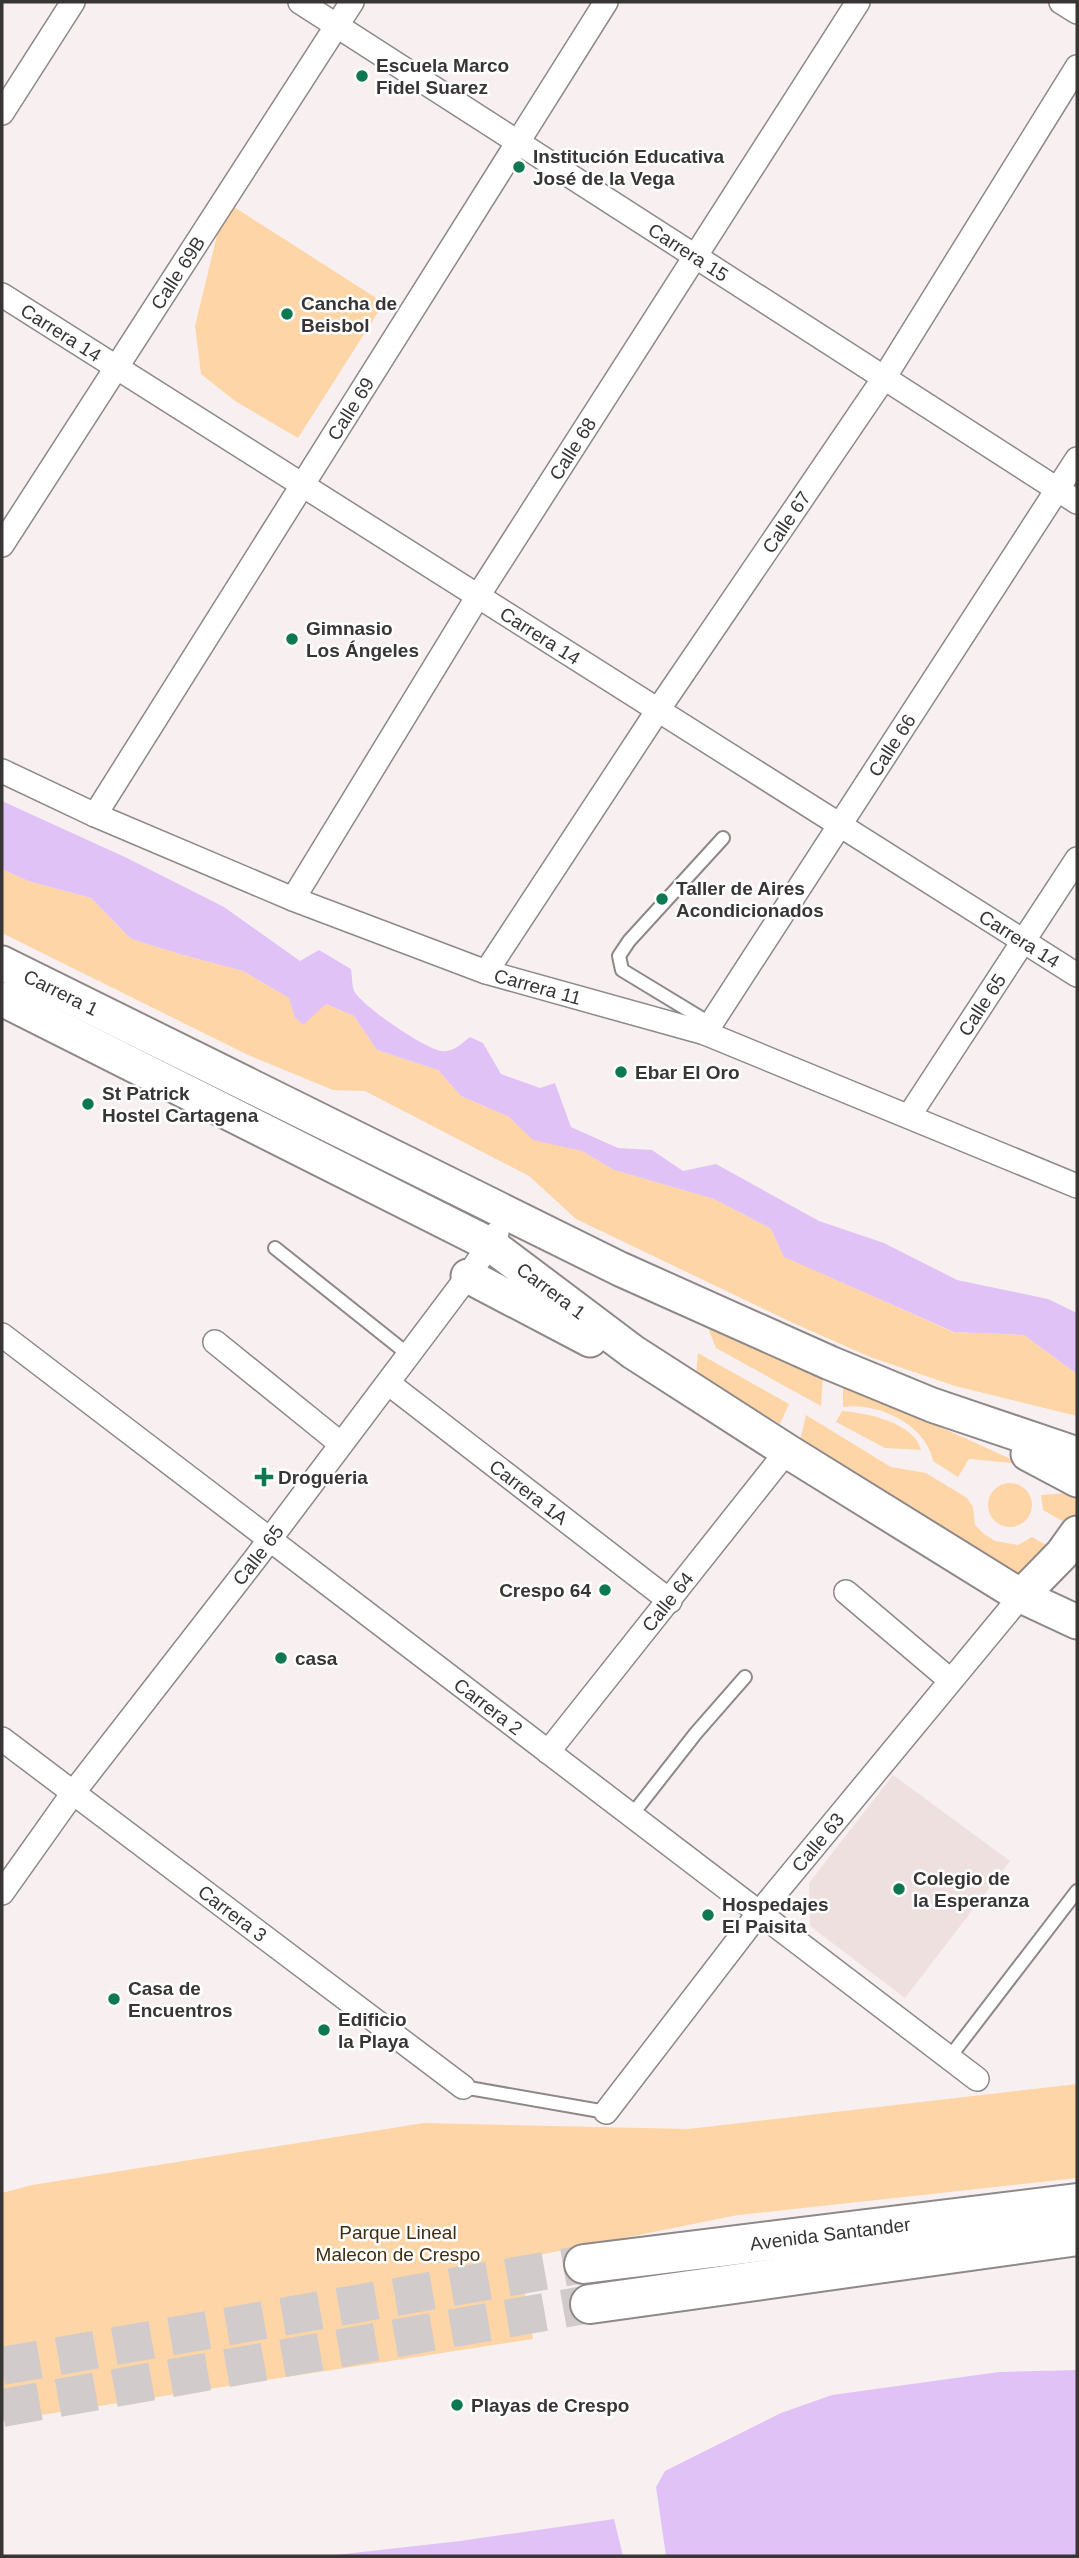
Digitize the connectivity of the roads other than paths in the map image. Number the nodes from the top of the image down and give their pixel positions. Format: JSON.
{"nodes":[{"id":1,"x":73,"y":2,"type":"edge"},
{"id":2,"x":300,"y":2,"type":"edge"},
{"id":3,"x":352,"y":2,"type":"edge"},
{"id":4,"x":606,"y":2,"type":"edge"},
{"id":5,"x":859,"y":2,"type":"edge"},
{"id":6,"x":1061,"y":2,"type":"edge"},
{"id":7,"x":1077,"y":12,"type":"edge"},
{"id":8,"x":337,"y":26,"type":"junction"},
{"id":9,"x":1077,"y":67,"type":"edge"},
{"id":10,"x":2,"y":113,"type":"edge"},
{"id":11,"x":518,"y":142,"type":"junction"},
{"id":12,"x":696,"y":257,"type":"junction"},
{"id":13,"x":2,"y":295,"type":"edge"},
{"id":14,"x":116,"y":368,"type":"junction"},
{"id":15,"x":884,"y":377,"type":"junction"},
{"id":16,"x":1077,"y":459,"type":"edge"},
{"id":17,"x":301,"y":485,"type":"junction"},
{"id":18,"x":1068,"y":496,"type":"edge"},
{"id":19,"x":2,"y":545,"type":"edge"},
{"id":20,"x":478,"y":596,"type":"junction"},
{"id":21,"x":657,"y":710,"type":"junction"},
{"id":22,"x":2,"y":771,"type":"edge"},
{"id":23,"x":94,"y":815,"type":"junction"},
{"id":24,"x":841,"y":826,"type":"junction"},
{"id":25,"x":723,"y":838,"type":"dead end"},
{"id":26,"x":1077,"y":859,"type":"edge"},
{"id":27,"x":293,"y":899,"type":"junction"},
{"id":28,"x":1025,"y":942,"type":"junction"},
{"id":29,"x":2,"y":963,"type":"edge"},
{"id":30,"x":486,"y":972,"type":"junction"},
{"id":31,"x":1077,"y":975,"type":"edge"},
{"id":32,"x":2,"y":999,"type":"edge"},
{"id":33,"x":708,"y":1029,"type":"junction"},
{"id":34,"x":909,"y":1116,"type":"junction"},
{"id":35,"x":1077,"y":1186,"type":"edge"},
{"id":36,"x":508,"y":1216,"type":"junction"},
{"id":37,"x":491,"y":1245,"type":"junction"},
{"id":38,"x":275,"y":1248,"type":"dead end"},
{"id":39,"x":468,"y":1276,"type":"junction"},
{"id":40,"x":2,"y":1335,"type":"edge"},
{"id":41,"x":215,"y":1342,"type":"dead end"},
{"id":42,"x":633,"y":1352,"type":"junction"},
{"id":43,"x":409,"y":1355,"type":"junction"},
{"id":44,"x":388,"y":1383,"type":"junction"},
{"id":45,"x":932,"y":1405,"type":"junction"},
{"id":46,"x":341,"y":1444,"type":"junction"},
{"id":47,"x":787,"y":1451,"type":"junction"},
{"id":48,"x":1077,"y":1454,"type":"edge"},
{"id":49,"x":1077,"y":1480,"type":"edge"},
{"id":50,"x":269,"y":1539,"type":"junction"},
{"id":51,"x":1070,"y":1544,"type":"edge"},
{"id":52,"x":846,"y":1592,"type":"dead end"},
{"id":53,"x":1021,"y":1596,"type":"junction"},
{"id":54,"x":670,"y":1601,"type":"junction"},
{"id":55,"x":1077,"y":1620,"type":"edge"},
{"id":56,"x":745,"y":1677,"type":"dead end"},
{"id":57,"x":950,"y":1680,"type":"junction"},
{"id":58,"x":2,"y":1739,"type":"edge"},
{"id":59,"x":548,"y":1752,"type":"junction"},
{"id":60,"x":73,"y":1793,"type":"junction"},
{"id":61,"x":631,"y":1816,"type":"junction"},
{"id":62,"x":1077,"y":1891,"type":"edge"},
{"id":63,"x":2,"y":1893,"type":"edge"},
{"id":64,"x":759,"y":1913,"type":"junction"},
{"id":65,"x":949,"y":2058,"type":"junction"},
{"id":66,"x":977,"y":2079,"type":"dead end"},
{"id":67,"x":463,"y":2087,"type":"joint"},
{"id":68,"x":606,"y":2112,"type":"joint"},
{"id":69,"x":1077,"y":2203,"type":"edge"},
{"id":70,"x":1077,"y":2236,"type":"edge"},
{"id":71,"x":584,"y":2264,"type":"tunnel mouth"},
{"id":72,"x":590,"y":2304,"type":"tunnel mouth"}],
"edges":[{"from":1,"to":10,"type":"street"},
{"from":2,"to":8,"type":"street","name":"Carrera 15"},
{"from":3,"to":8,"type":"street","name":"Calle 69B"},
{"from":4,"to":11,"type":"street","name":"Calle 69"},
{"from":5,"to":12,"type":"street","name":"Calle 68"},
{"from":6,"to":7,"type":"street"},
{"from":8,"to":11,"type":"street","name":"Carrera 15"},
{"from":8,"to":14,"type":"street","name":"Calle 69B"},
{"from":9,"to":15,"type":"street","name":"Calle 67"},
{"from":11,"to":12,"type":"street","name":"Carrera 15"},
{"from":11,"to":17,"type":"street","name":"Calle 69"},
{"from":12,"to":15,"type":"street","name":"Carrera 15"},
{"from":12,"to":20,"type":"street","name":"Calle 68"},
{"from":13,"to":14,"type":"street","name":"Carrera 14"},
{"from":14,"to":17,"type":"street","name":"Carrera 14"},
{"from":14,"to":19,"type":"street","name":"Calle 69B"},
{"from":15,"to":18,"type":"street","name":"Carrera 15"},
{"from":15,"to":21,"type":"street","name":"Calle 67"},
{"from":16,"to":18,"type":"street","name":"Calle 66"},
{"from":17,"to":20,"type":"street","name":"Carrera 14"},
{"from":17,"to":23,"type":"street","name":"Calle 69"},
{"from":18,"to":24,"type":"street","name":"Calle 66"},
{"from":20,"to":21,"type":"street","name":"Carrera 14"},
{"from":20,"to":27,"type":"street","name":"Calle 68"},
{"from":21,"to":24,"type":"street","name":"Carrera 14"},
{"from":21,"to":30,"type":"street","name":"Calle 67"},
{"from":22,"to":23,"type":"street","name":"Carrera 11"},
{"from":23,"to":27,"type":"street","name":"Carrera 11"},
{"from":24,"to":28,"type":"street","name":"Carrera 14"},
{"from":24,"to":33,"type":"street","name":"Calle 66"},
{"from":25,"to":33,"type":"lane"},
{"from":26,"to":28,"type":"street","name":"Calle 65"},
{"from":27,"to":30,"type":"street","name":"Carrera 11"},
{"from":28,"to":31,"type":"street","name":"Carrera 14"},
{"from":28,"to":34,"type":"street","name":"Calle 65"},
{"from":29,"to":36,"type":"main road","name":"Carrera 1"},
{"from":30,"to":33,"type":"street","name":"Carrera 11"},
{"from":32,"to":37,"type":"main road","name":"Carrera 1"},
{"from":33,"to":34,"type":"street","name":"Carrera 11"},
{"from":34,"to":35,"type":"street","name":"Carrera 11"},
{"from":36,"to":37,"type":"street","name":"Calle 65"},
{"from":36,"to":45,"type":"main road","name":"Carrera 1"},
{"from":37,"to":39,"type":"street","name":"Calle 65"},
{"from":37,"to":42,"type":"main road","name":"Carrera 1"},
{"from":38,"to":43,"type":"lane"},
{"from":39,"to":42,"type":"main road"},
{"from":39,"to":43,"type":"street","name":"Calle 65"},
{"from":40,"to":50,"type":"street","name":"Carrera 2"},
{"from":41,"to":46,"type":"street"},
{"from":42,"to":47,"type":"main road","name":"Carrera 1"},
{"from":43,"to":44,"type":"street","name":"Calle 65"},
{"from":44,"to":46,"type":"street","name":"Calle 65"},
{"from":44,"to":54,"type":"street","name":"Carrera 1A"},
{"from":45,"to":48,"type":"main road","name":"Carrera 1"},
{"from":45,"to":49,"type":"main road"},
{"from":46,"to":50,"type":"street","name":"Calle 65"},
{"from":47,"to":53,"type":"main road","name":"Carrera 1"},
{"from":47,"to":54,"type":"street","name":"Calle 64"},
{"from":50,"to":59,"type":"street","name":"Carrera 2"},
{"from":50,"to":60,"type":"street","name":"Calle 65"},
{"from":51,"to":53,"type":"main road"},
{"from":51,"to":55,"type":"main road"},
{"from":52,"to":57,"type":"street"},
{"from":53,"to":55,"type":"main road","name":"Carrera 1"},
{"from":53,"to":57,"type":"street","name":"Calle 63"},
{"from":54,"to":59,"type":"street","name":"Calle 64"},
{"from":56,"to":61,"type":"lane"},
{"from":57,"to":64,"type":"street","name":"Calle 63"},
{"from":58,"to":60,"type":"street","name":"Carrera 3"},
{"from":59,"to":61,"type":"street","name":"Carrera 2"},
{"from":60,"to":63,"type":"street","name":"Calle 65"},
{"from":60,"to":67,"type":"street","name":"Carrera 3"},
{"from":61,"to":64,"type":"street","name":"Carrera 2"},
{"from":62,"to":65,"type":"lane"},
{"from":64,"to":65,"type":"street","name":"Carrera 2"},
{"from":64,"to":68,"type":"street","name":"Calle 63"},
{"from":65,"to":66,"type":"street","name":"Carrera 2"},
{"from":67,"to":68,"type":"lane","name":"Calle 63"},
{"from":69,"to":71,"type":"highway","name":"Avenida Santander"},
{"from":70,"to":72,"type":"highway","name":"Avenida Santander"}]}
